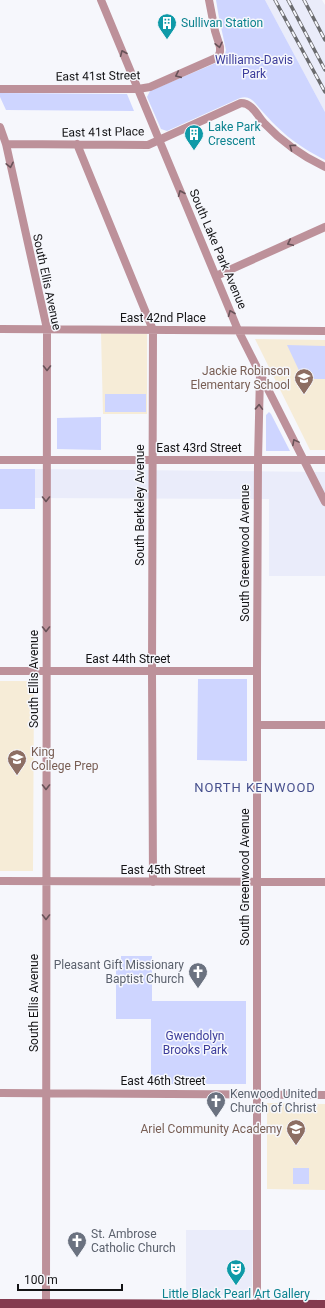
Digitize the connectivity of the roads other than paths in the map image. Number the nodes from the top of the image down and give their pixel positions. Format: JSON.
{"nodes":[{"id":1,"x":101,"y":0,"type":"edge"},
{"id":2,"x":209,"y":0,"type":"edge"},
{"id":3,"x":0,"y":89,"type":"edge"},
{"id":4,"x":138,"y":89,"type":"junction"},
{"id":5,"x":0,"y":127,"type":"edge"},
{"id":6,"x":158,"y":140,"type":"junction"},
{"id":7,"x":6,"y":144,"type":"junction"},
{"id":8,"x":77,"y":144,"type":"junction"},
{"id":9,"x":325,"y":167,"type":"edge"},
{"id":10,"x":325,"y":227,"type":"edge"},
{"id":11,"x":216,"y":276,"type":"junction"},
{"id":12,"x":0,"y":329,"type":"edge"},
{"id":13,"x":47,"y":329,"type":"junction"},
{"id":14,"x":153,"y":330,"type":"junction"},
{"id":15,"x":238,"y":330,"type":"junction"},
{"id":16,"x":325,"y":331,"type":"edge"},
{"id":17,"x":260,"y":375,"type":"junction"},
{"id":18,"x":0,"y":460,"type":"edge"},
{"id":19,"x":46,"y":460,"type":"junction"},
{"id":20,"x":152,"y":460,"type":"junction"},
{"id":21,"x":258,"y":460,"type":"junction"},
{"id":22,"x":304,"y":460,"type":"junction"},
{"id":23,"x":325,"y":460,"type":"edge"},
{"id":24,"x":325,"y":502,"type":"edge"},
{"id":25,"x":152,"y":671,"type":"junction"},
{"id":26,"x":256,"y":671,"type":"junction"},
{"id":27,"x":0,"y":672,"type":"edge"},
{"id":28,"x":46,"y":672,"type":"junction"},
{"id":29,"x":257,"y":725,"type":"junction"},
{"id":30,"x":325,"y":725,"type":"edge"},
{"id":31,"x":0,"y":881,"type":"edge"},
{"id":32,"x":46,"y":881,"type":"junction"},
{"id":33,"x":153,"y":882,"type":"junction"},
{"id":34,"x":258,"y":882,"type":"junction"},
{"id":35,"x":325,"y":882,"type":"edge"},
{"id":36,"x":0,"y":1093,"type":"edge"},
{"id":37,"x":46,"y":1093,"type":"junction"},
{"id":38,"x":256,"y":1094,"type":"junction"},
{"id":39,"x":325,"y":1095,"type":"edge"},
{"id":40,"x":0,"y":1304,"type":"edge"},
{"id":41,"x":325,"y":1305,"type":"edge"},
{"id":42,"x":46,"y":1306,"type":"edge"},
{"id":43,"x":257,"y":1306,"type":"edge"}],
"edges":[{"from":4,"to":1,"type":"street","name":"South Lake Park Avenue","one_way":true},
{"from":2,"to":4,"type":"street","name":"East 41st Street","one_way":true},
{"from":3,"to":4,"type":"street","name":"East 41st Street"},
{"from":4,"to":6,"type":"street","name":"South Lake Park Avenue"},
{"from":5,"to":7,"type":"street","name":"South Ellis Avenue"},
{"from":6,"to":8,"type":"street","name":"East 41st Place"},
{"from":9,"to":6,"type":"street","name":"East 41st Place","one_way":true},
{"from":11,"to":6,"type":"street","name":"South Lake Park Avenue","one_way":true},
{"from":7,"to":8,"type":"street","name":"East 41st Place"},
{"from":7,"to":13,"type":"street","name":"South Ellis Avenue","one_way":true},
{"from":8,"to":14,"type":"street","name":"South Berkeley Avenue"},
{"from":10,"to":11,"type":"street","one_way":true},
{"from":15,"to":11,"type":"street","name":"South Lake Park Avenue","one_way":true},
{"from":12,"to":13,"type":"street","name":"East 42nd Place"},
{"from":13,"to":14,"type":"street","name":"East 42nd Place"},
{"from":13,"to":19,"type":"street","name":"South Ellis Avenue","one_way":true},
{"from":14,"to":15,"type":"street","name":"East 42nd Place"},
{"from":14,"to":20,"type":"street","name":"South Berkeley Avenue"},
{"from":15,"to":16,"type":"street","name":"East 42nd Place"},
{"from":15,"to":17,"type":"street","name":"South Lake Park Avenue"},
{"from":21,"to":17,"type":"street","name":"South Greenwood Avenue","one_way":true},
{"from":22,"to":17,"type":"street","name":"South Lake Park Avenue","one_way":true},
{"from":18,"to":19,"type":"street","name":"East 43rd Street"},
{"from":19,"to":20,"type":"street","name":"East 43rd Street"},
{"from":19,"to":28,"type":"street","name":"South Ellis Avenue","one_way":true},
{"from":20,"to":21,"type":"street","name":"East 43rd Street"},
{"from":20,"to":25,"type":"street","name":"South Berkeley Avenue"},
{"from":21,"to":22,"type":"street","name":"East 43rd Street"},
{"from":21,"to":26,"type":"street","name":"South Greenwood Avenue"},
{"from":22,"to":23,"type":"street","name":"East 43rd Street"},
{"from":22,"to":24,"type":"street","name":"South Lake Park Avenue"},
{"from":25,"to":26,"type":"street","name":"East 44th Street"},
{"from":25,"to":28,"type":"street","name":"East 44th Street"},
{"from":25,"to":33,"type":"street","name":"South Berkeley Avenue"},
{"from":26,"to":29,"type":"street","name":"South Greenwood Avenue"},
{"from":27,"to":28,"type":"street","name":"East 44th Street"},
{"from":28,"to":32,"type":"street","name":"South Ellis Avenue","one_way":true},
{"from":29,"to":30,"type":"street"},
{"from":29,"to":34,"type":"street","name":"South Greenwood Avenue"},
{"from":31,"to":32,"type":"street","name":"East 45th Street"},
{"from":32,"to":33,"type":"street","name":"East 45th Street"},
{"from":32,"to":37,"type":"street","name":"South Ellis Avenue","one_way":true},
{"from":33,"to":34,"type":"street","name":"East 45th Street"},
{"from":34,"to":35,"type":"street","name":"East 45th Street"},
{"from":34,"to":38,"type":"street","name":"South Greenwood Avenue"},
{"from":36,"to":37,"type":"street","name":"East 46th Street"},
{"from":37,"to":38,"type":"street","name":"East 46th Street"},
{"from":37,"to":42,"type":"street","name":"South Ellis Avenue"},
{"from":38,"to":39,"type":"street","name":"East 46th Street"},
{"from":38,"to":43,"type":"street","name":"South Greenwood Avenue"},
{"from":40,"to":42,"type":"main road"},
{"from":41,"to":43,"type":"main road"},
{"from":42,"to":43,"type":"main road"}]}
